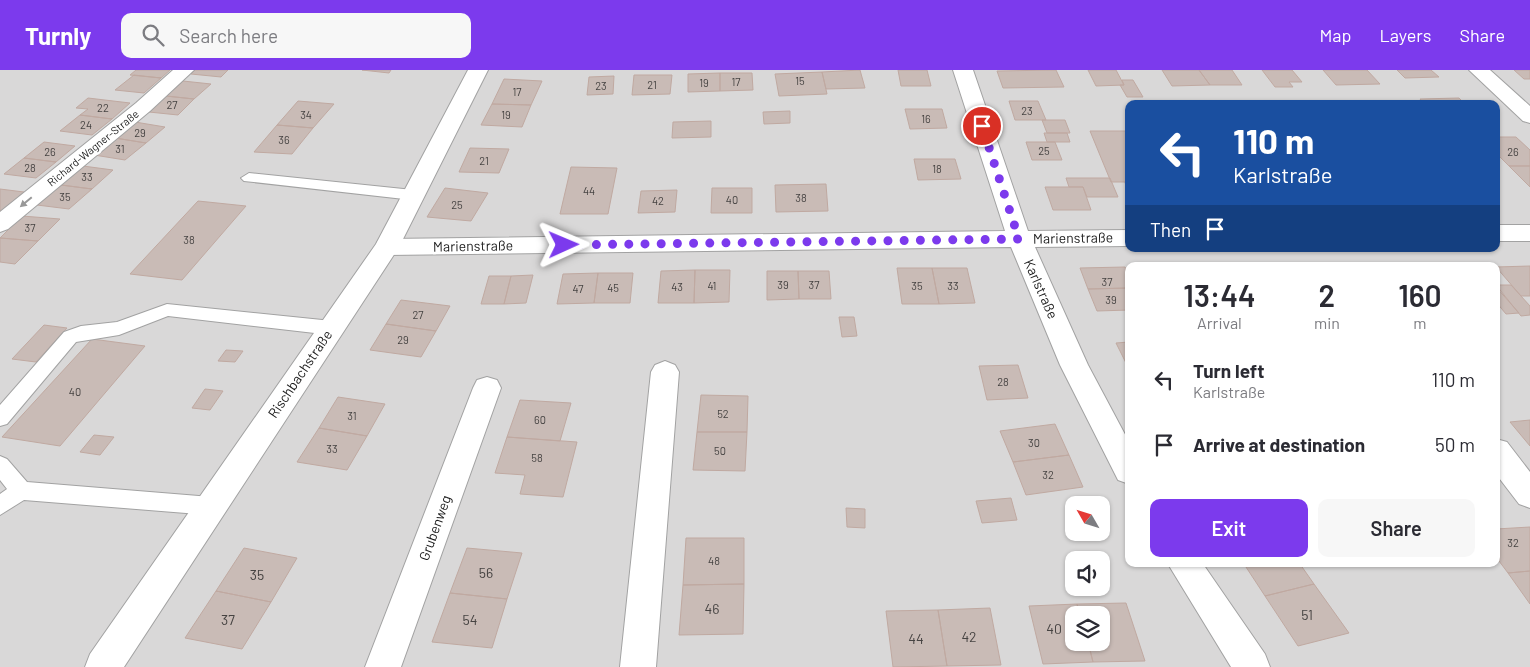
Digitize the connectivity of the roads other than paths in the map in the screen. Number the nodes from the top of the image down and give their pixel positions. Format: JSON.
{"nodes":[{"id":1,"x":184,"y":70,"type":"edge"},
{"id":2,"x":478,"y":70,"type":"edge"},
{"id":3,"x":963,"y":70,"type":"edge"},
{"id":4,"x":1480,"y":70,"type":"edge"},
{"id":5,"x":1530,"y":97,"type":"edge"},
{"id":6,"x":1509,"y":98,"type":"junction"},
{"id":7,"x":1530,"y":117,"type":"edge"},
{"id":8,"x":249,"y":178,"type":"dead end"},
{"id":9,"x":413,"y":195,"type":"junction"},
{"id":10,"x":0,"y":224,"type":"edge"},
{"id":11,"x":1500,"y":233,"type":"edge"},
{"id":12,"x":1530,"y":233,"type":"edge"},
{"id":13,"x":1125,"y":238,"type":"edge"},
{"id":14,"x":1019,"y":239,"type":"junction"},
{"id":15,"x":387,"y":247,"type":"junction"},
{"id":16,"x":332,"y":328,"type":"junction"},
{"id":17,"x":666,"y":372,"type":"dead end"},
{"id":18,"x":487,"y":388,"type":"dead end"},
{"id":19,"x":0,"y":418,"type":"edge"},
{"id":20,"x":1500,"y":456,"type":"edge"},
{"id":21,"x":1125,"y":463,"type":"edge"},
{"id":22,"x":0,"y":465,"type":"edge"},
{"id":23,"x":22,"y":491,"type":"junction"},
{"id":24,"x":1530,"y":495,"type":"edge"},
{"id":25,"x":0,"y":506,"type":"edge"},
{"id":26,"x":211,"y":506,"type":"junction"},
{"id":27,"x":1186,"y":567,"type":"edge"},
{"id":28,"x":103,"y":667,"type":"edge"},
{"id":29,"x":383,"y":667,"type":"edge"},
{"id":30,"x":638,"y":667,"type":"edge"},
{"id":31,"x":1252,"y":667,"type":"edge"}],
"edges":[{"from":1,"to":10,"type":"street","name":"Richard-Wagner-Straße","one_way":true},
{"from":2,"to":9,"type":"street","name":"Rischbachstraße"},
{"from":3,"to":14,"type":"street","name":"Karlstraße"},
{"from":4,"to":6,"type":"street"},
{"from":5,"to":6,"type":"street"},
{"from":6,"to":7,"type":"street"},
{"from":8,"to":9,"type":"lane"},
{"from":9,"to":15,"type":"street","name":"Rischbachstraße"},
{"from":11,"to":12,"type":"street"},
{"from":13,"to":14,"type":"street","name":"Marienstraße"},
{"from":14,"to":15,"type":"street","name":"Marienstraße"},
{"from":14,"to":21,"type":"street","name":"Karlstraße"},
{"from":15,"to":16,"type":"street","name":"Rischbachstraße"},
{"from":16,"to":19,"type":"lane"},
{"from":16,"to":26,"type":"street","name":"Rischbachstraße"},
{"from":17,"to":30,"type":"street"},
{"from":18,"to":29,"type":"street","name":"Grubenweg"},
{"from":20,"to":24,"type":"street"},
{"from":22,"to":23,"type":"lane"},
{"from":23,"to":25,"type":"lane"},
{"from":23,"to":26,"type":"lane"},
{"from":26,"to":28,"type":"street","name":"Rischbachstraße"},
{"from":27,"to":31,"type":"street"}]}
